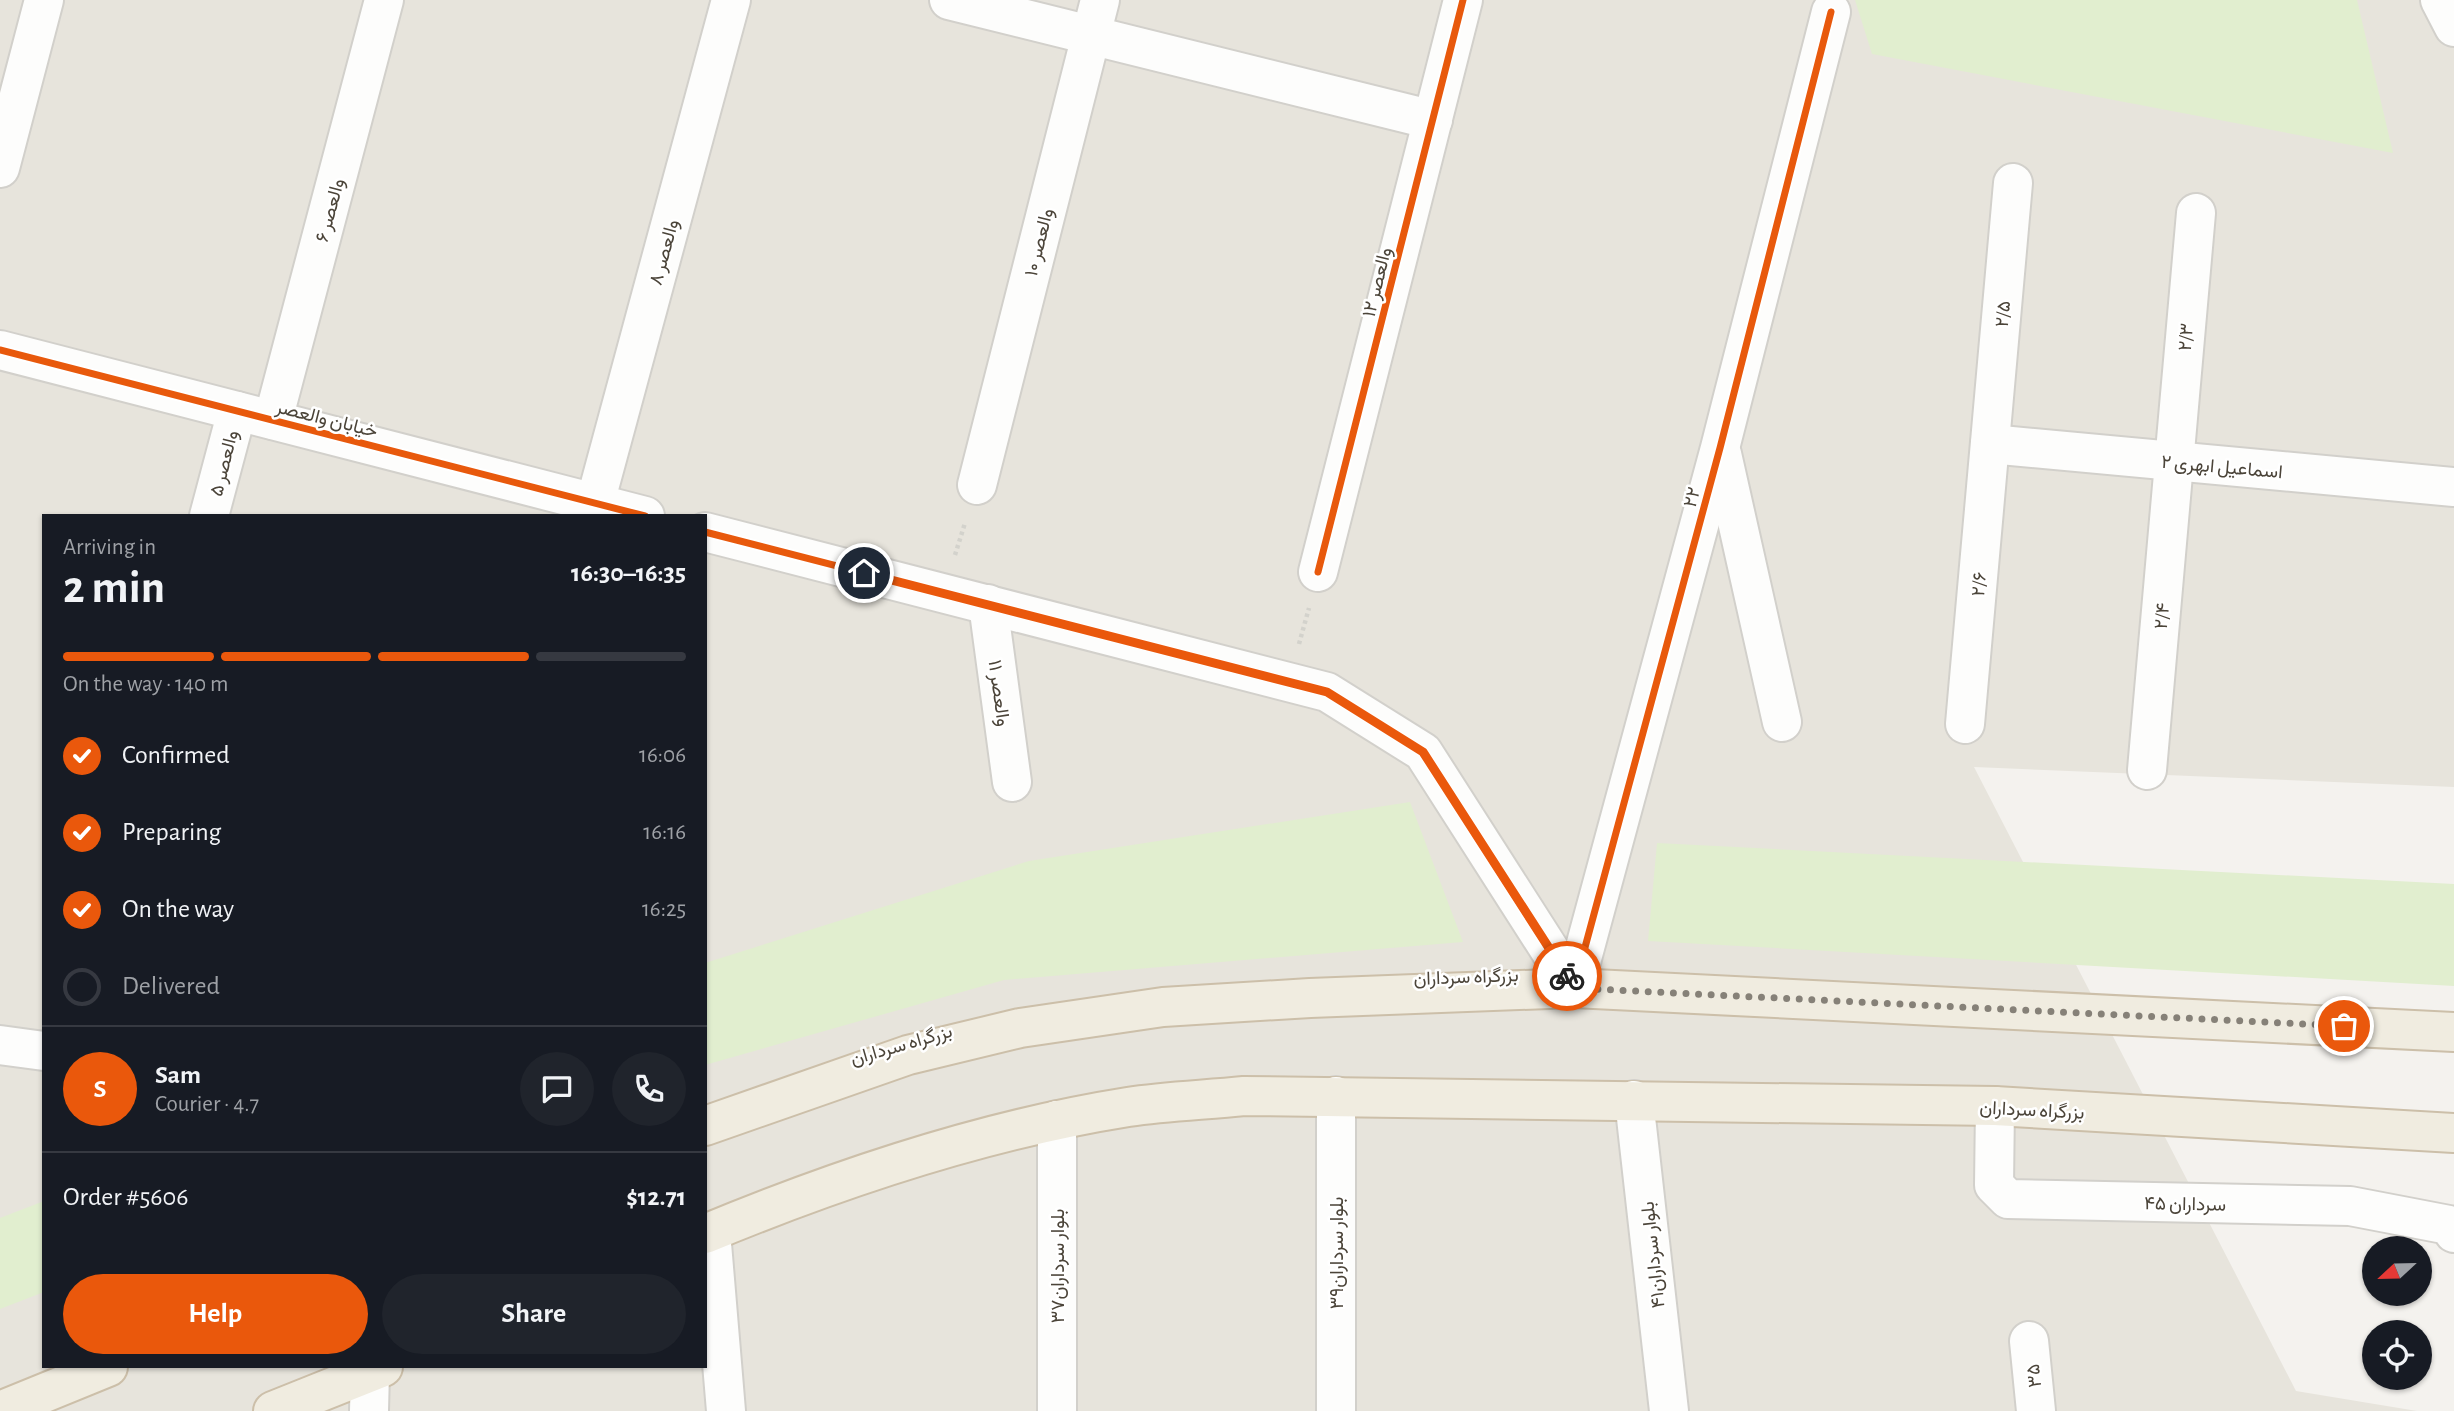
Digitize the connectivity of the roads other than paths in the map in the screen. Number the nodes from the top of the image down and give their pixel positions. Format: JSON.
{"nodes":[{"id":1,"x":44,"y":0,"type":"edge"},
{"id":2,"x":384,"y":0,"type":"edge"},
{"id":3,"x":731,"y":0,"type":"edge"},
{"id":4,"x":949,"y":0,"type":"edge"},
{"id":5,"x":1464,"y":0,"type":"edge"},
{"id":6,"x":2440,"y":0,"type":"edge"},
{"id":7,"x":1831,"y":12,"type":"dead end"},
{"id":8,"x":1095,"y":18,"type":"edge"},
{"id":9,"x":2454,"y":27,"type":"edge"},
{"id":10,"x":1433,"y":120,"type":"junction"},
{"id":11,"x":0,"y":168,"type":"edge"},
{"id":12,"x":2013,"y":183,"type":"dead end"},
{"id":13,"x":2196,"y":213,"type":"dead end"},
{"id":14,"x":0,"y":350,"type":"edge"},
{"id":15,"x":237,"y":411,"type":"junction"},
{"id":16,"x":273,"y":420,"type":"junction"},
{"id":17,"x":1990,"y":444,"type":"junction"},
{"id":18,"x":1720,"y":448,"type":"junction"},
{"id":19,"x":2175,"y":462,"type":"junction"},
{"id":20,"x":977,"y":485,"type":"road end"},
{"id":21,"x":2454,"y":487,"type":"edge"},
{"id":22,"x":535,"y":502,"type":"edge"},
{"id":23,"x":595,"y":503,"type":"junction"},
{"id":24,"x":210,"y":514,"type":"edge"},
{"id":25,"x":637,"y":514,"type":"edge"},
{"id":26,"x":707,"y":533,"type":"edge"},
{"id":27,"x":1318,"y":572,"type":"road end"},
{"id":28,"x":988,"y":604,"type":"junction"},
{"id":29,"x":1782,"y":722,"type":"dead end"},
{"id":30,"x":1965,"y":724,"type":"dead end"},
{"id":31,"x":2147,"y":770,"type":"dead end"},
{"id":32,"x":1012,"y":782,"type":"dead end"},
{"id":33,"x":1574,"y":988,"type":"junction"},
{"id":34,"x":2454,"y":1032,"type":"edge"},
{"id":35,"x":0,"y":1045,"type":"edge"},
{"id":36,"x":42,"y":1051,"type":"edge"},
{"id":37,"x":1336,"y":1096,"type":"junction"},
{"id":38,"x":1634,"y":1100,"type":"junction"},
{"id":39,"x":1995,"y":1106,"type":"junction"},
{"id":40,"x":1057,"y":1121,"type":"junction"},
{"id":41,"x":707,"y":1125,"type":"edge"},
{"id":42,"x":2454,"y":1133,"type":"edge"},
{"id":43,"x":708,"y":1233,"type":"edge"},
{"id":44,"x":2454,"y":1233,"type":"edge"},
{"id":45,"x":2029,"y":1340,"type":"dead end"},
{"id":46,"x":106,"y":1368,"type":"edge"},
{"id":47,"x":377,"y":1369,"type":"edge"},
{"id":48,"x":0,"y":1411,"type":"edge"},
{"id":49,"x":273,"y":1411,"type":"edge"},
{"id":50,"x":369,"y":1411,"type":"edge"},
{"id":51,"x":726,"y":1411,"type":"edge"},
{"id":52,"x":1057,"y":1411,"type":"edge"},
{"id":53,"x":1336,"y":1411,"type":"edge"},
{"id":54,"x":1669,"y":1411,"type":"edge"},
{"id":55,"x":2036,"y":1411,"type":"edge"}],
"edges":[{"from":1,"to":11,"type":"street"},
{"from":2,"to":16,"type":"street","name":"والعصر ۶"},
{"from":3,"to":23,"type":"street","name":"والعصر ۸"},
{"from":4,"to":8,"type":"street"},
{"from":5,"to":10,"type":"street","name":"والعصر ۱۲"},
{"from":6,"to":9,"type":"street"},
{"from":7,"to":18,"type":"street","name":"۲۲"},
{"from":8,"to":10,"type":"street"},
{"from":8,"to":20,"type":"street","name":"والعصر ۱۰"},
{"from":10,"to":27,"type":"street","name":"والعصر ۱۲"},
{"from":12,"to":17,"type":"street","name":"۲/۵"},
{"from":13,"to":19,"type":"street","name":"۲/۳"},
{"from":14,"to":15,"type":"street","name":"خیابان والعصر"},
{"from":15,"to":16,"type":"street","name":"خیابان والعصر"},
{"from":15,"to":24,"type":"street","name":"والعصر ۵"},
{"from":16,"to":22,"type":"street","name":"خیابان والعصر"},
{"from":17,"to":19,"type":"street","name":"اسماعیل ابهری ۲"},
{"from":17,"to":30,"type":"street","name":"۲/۶"},
{"from":18,"to":29,"type":"street"},
{"from":18,"to":33,"type":"street","name":"۲۲"},
{"from":19,"to":21,"type":"street","name":"اسماعیل ابهری ۲"},
{"from":19,"to":31,"type":"street","name":"۲/۴"},
{"from":22,"to":23,"type":"street","name":"خیابان والعصر"},
{"from":23,"to":25,"type":"street","name":"خیابان والعصر"},
{"from":26,"to":28,"type":"street"},
{"from":28,"to":32,"type":"street","name":"والعصر ۱۱"},
{"from":28,"to":33,"type":"street"},
{"from":33,"to":34,"type":"highway","name":"بزرگراه سرداران"},
{"from":33,"to":41,"type":"highway","name":"بزرگراه سرداران"},
{"from":35,"to":36,"type":"street"},
{"from":37,"to":38,"type":"highway","name":"بزرگراه سرداران"},
{"from":37,"to":40,"type":"highway","name":"بزرگراه سرداران"},
{"from":37,"to":53,"type":"street","name":"بلوار سرداران۳۹"},
{"from":38,"to":39,"type":"highway","name":"بزرگراه سرداران"},
{"from":38,"to":54,"type":"street","name":"بلوار سرداران۴۱"},
{"from":39,"to":42,"type":"highway","name":"بزرگراه سرداران"},
{"from":39,"to":44,"type":"street","name":"سرداران ۴۵"},
{"from":40,"to":43,"type":"highway","name":"بزرگراه سرداران"},
{"from":40,"to":52,"type":"street","name":"بلوار سرداران۳۷"},
{"from":43,"to":51,"type":"street"},
{"from":45,"to":55,"type":"street","name":"۳۵"},
{"from":46,"to":48,"type":"highway"},
{"from":47,"to":49,"type":"highway"},
{"from":47,"to":50,"type":"street"}]}
